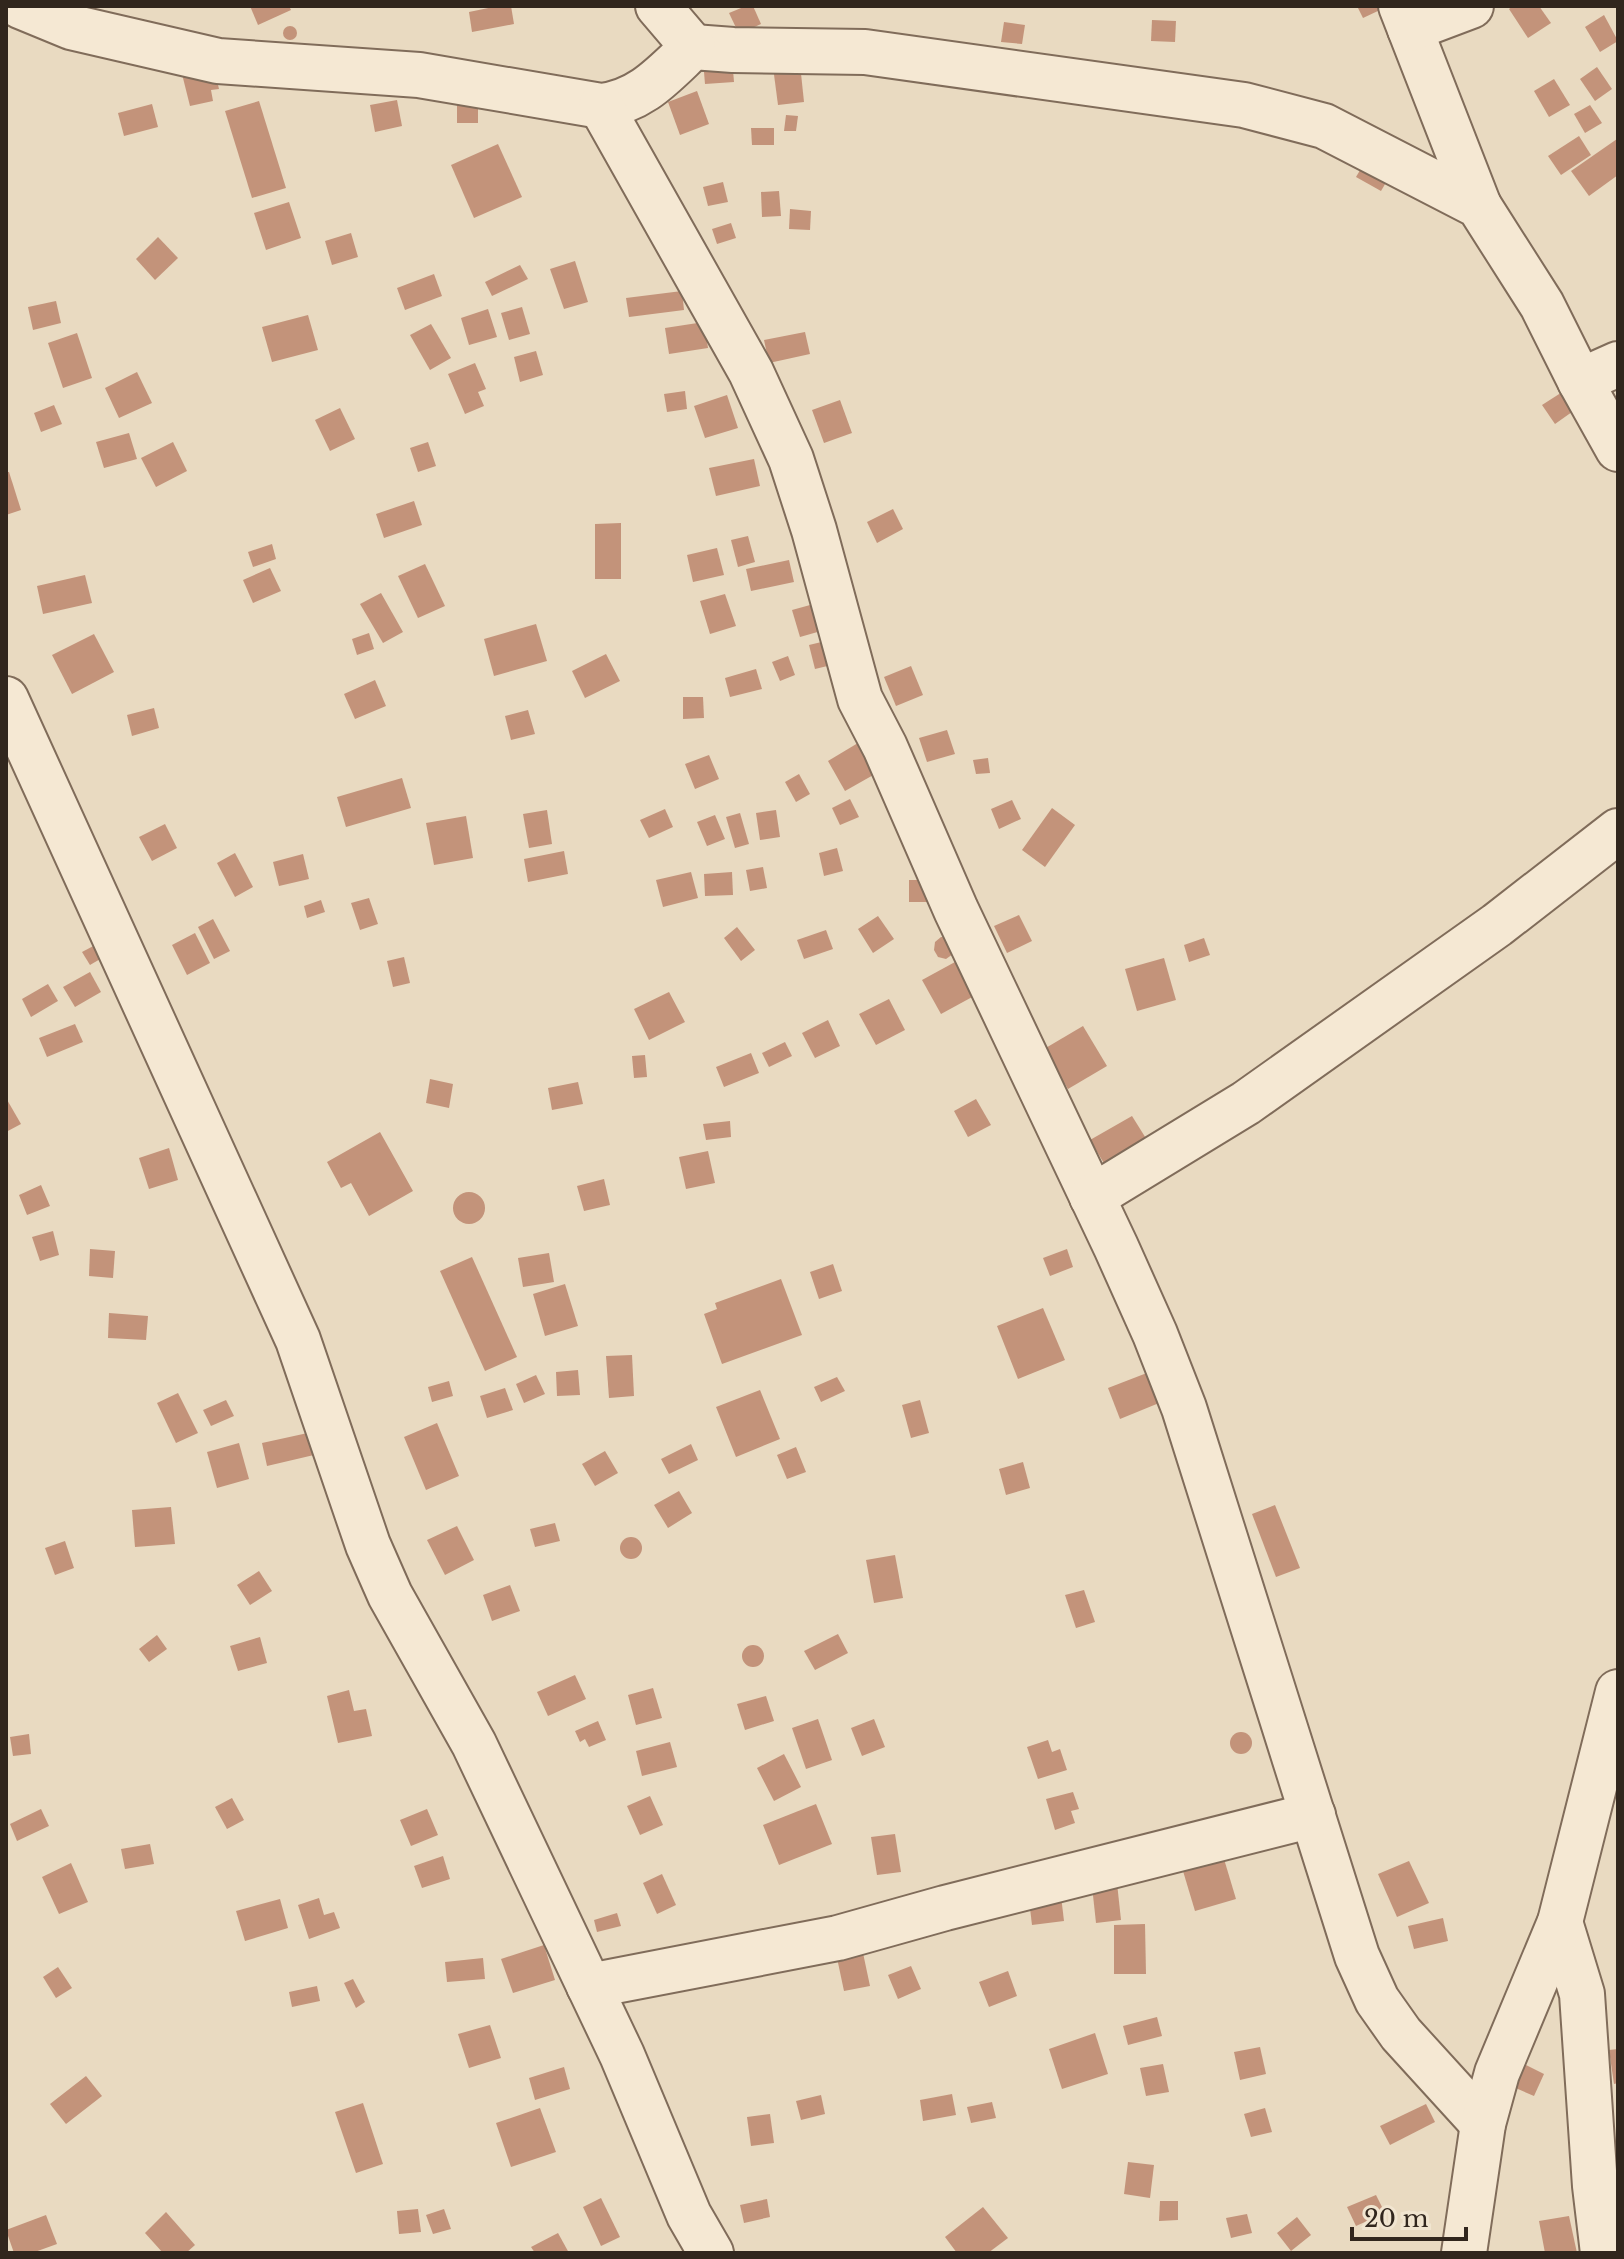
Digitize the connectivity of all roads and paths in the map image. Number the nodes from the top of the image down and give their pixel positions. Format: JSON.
{"nodes":[{"id":1,"x":20,"y":6,"type":"edge"},
{"id":2,"x":658,"y":6,"type":"edge"},
{"id":3,"x":1471,"y":6,"type":"edge"},
{"id":4,"x":1406,"y":17,"type":"edge"},
{"id":5,"x":693,"y":47,"type":"junction"},
{"id":6,"x":601,"y":106,"type":"junction"},
{"id":7,"x":1479,"y":206,"type":"junction"},
{"id":8,"x":1599,"y":372,"type":"edge"},
{"id":9,"x":1618,"y":449,"type":"edge"},
{"id":10,"x":6,"y":699,"type":"edge"},
{"id":11,"x":1618,"y":831,"type":"edge"},
{"id":12,"x":1092,"y":1197,"type":"junction"},
{"id":13,"x":1618,"y":1692,"type":"edge"},
{"id":14,"x":1313,"y":1815,"type":"junction"},
{"id":15,"x":1560,"y":1922,"type":"junction"},
{"id":16,"x":589,"y":1986,"type":"junction"},
{"id":17,"x":1483,"y":2124,"type":"junction"},
{"id":18,"x":711,"y":2253,"type":"edge"},
{"id":19,"x":1464,"y":2253,"type":"edge"},
{"id":20,"x":1603,"y":2253,"type":"edge"}],
"edges":[{"from":1,"to":6,"type":"street"},
{"from":2,"to":5,"type":"street"},
{"from":3,"to":4,"type":"street"},
{"from":4,"to":7,"type":"street"},
{"from":5,"to":6,"type":"street"},
{"from":5,"to":7,"type":"street"},
{"from":6,"to":12,"type":"street"},
{"from":7,"to":8,"type":"street"},
{"from":8,"to":9,"type":"street"},
{"from":10,"to":16,"type":"street"},
{"from":11,"to":12,"type":"street"},
{"from":12,"to":14,"type":"street"},
{"from":13,"to":15,"type":"street"},
{"from":14,"to":16,"type":"street"},
{"from":14,"to":17,"type":"street"},
{"from":15,"to":17,"type":"street"},
{"from":15,"to":20,"type":"street"},
{"from":16,"to":18,"type":"street"},
{"from":17,"to":19,"type":"street"}]}
